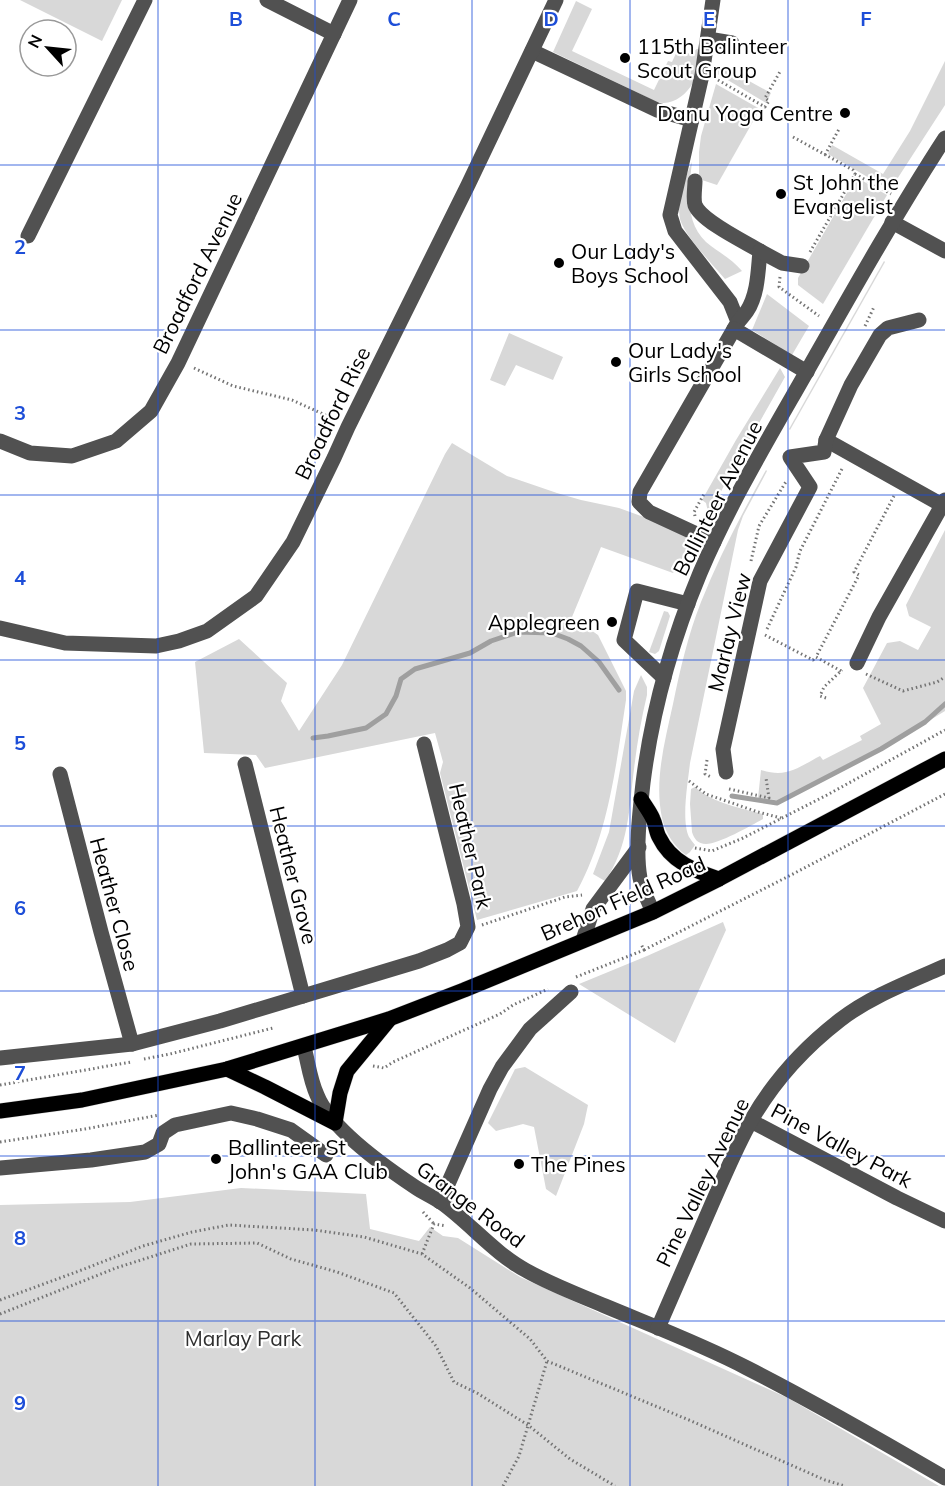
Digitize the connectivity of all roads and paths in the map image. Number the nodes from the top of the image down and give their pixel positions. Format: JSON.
{"nodes":[{"id":1,"x":146,"y":0,"type":"edge"},
{"id":2,"x":267,"y":0,"type":"edge"},
{"id":3,"x":350,"y":0,"type":"edge"},
{"id":4,"x":556,"y":0,"type":"edge"},
{"id":5,"x":713,"y":0,"type":"edge"},
{"id":6,"x":334,"y":34,"type":"junction"},
{"id":7,"x":708,"y":39,"type":"junction"},
{"id":8,"x":732,"y":43,"type":"dead end"},
{"id":9,"x":532,"y":51,"type":"junction"},
{"id":10,"x":781,"y":70,"type":"dead end"},
{"id":11,"x":720,"y":81,"type":"dead end"},
{"id":12,"x":692,"y":120,"type":"junction"},
{"id":13,"x":839,"y":129,"type":"dead end"},
{"id":14,"x":793,"y":137,"type":"dead end"},
{"id":15,"x":945,"y":138,"type":"edge"},
{"id":16,"x":825,"y":155,"type":"junction"},
{"id":17,"x":855,"y":174,"type":"junction"},
{"id":18,"x":695,"y":181,"type":"dead end"},
{"id":19,"x":893,"y":195,"type":"dead end"},
{"id":20,"x":892,"y":222,"type":"junction"},
{"id":21,"x":28,"y":236,"type":"dead end"},
{"id":22,"x":760,"y":251,"type":"junction"},
{"id":23,"x":945,"y":251,"type":"edge"},
{"id":24,"x":802,"y":266,"type":"joint"},
{"id":25,"x":780,"y":277,"type":"dead end"},
{"id":26,"x":919,"y":320,"type":"dead end"},
{"id":27,"x":736,"y":326,"type":"junction"},
{"id":28,"x":833,"y":326,"type":"junction"},
{"id":29,"x":190,"y":366,"type":"dead end"},
{"id":30,"x":807,"y":372,"type":"junction"},
{"id":31,"x":335,"y":420,"type":"dead end"},
{"id":32,"x":826,"y":440,"type":"junction"},
{"id":33,"x":0,"y":441,"type":"edge"},
{"id":34,"x":766,"y":444,"type":"junction"},
{"id":35,"x":790,"y":457,"type":"junction"},
{"id":36,"x":850,"y":468,"type":"dead end"},
{"id":37,"x":704,"y":494,"type":"dead end"},
{"id":38,"x":895,"y":494,"type":"dead end"},
{"id":39,"x":944,"y":502,"type":"edge"},
{"id":40,"x":708,"y":539,"type":"junction"},
{"id":41,"x":688,"y":604,"type":"junction"},
{"id":42,"x":0,"y":628,"type":"edge"},
{"id":43,"x":816,"y":657,"type":"junction"},
{"id":44,"x":856,"y":669,"type":"junction"},
{"id":45,"x":841,"y":670,"type":"junction"},
{"id":46,"x":945,"y":677,"type":"edge"},
{"id":47,"x":664,"y":678,"type":"junction"},
{"id":48,"x":826,"y":698,"type":"dead end"},
{"id":49,"x":945,"y":730,"type":"edge"},
{"id":50,"x":424,"y":744,"type":"dead end"},
{"id":51,"x":945,"y":759,"type":"edge"},
{"id":52,"x":245,"y":764,"type":"dead end"},
{"id":53,"x":726,"y":772,"type":"dead end"},
{"id":54,"x":60,"y":774,"type":"dead end"},
{"id":55,"x":689,"y":781,"type":"dead end"},
{"id":56,"x":945,"y":794,"type":"edge"},
{"id":57,"x":642,"y":799,"type":"junction"},
{"id":58,"x":782,"y":818,"type":"junction"},
{"id":59,"x":639,"y":847,"type":"junction"},
{"id":60,"x":695,"y":848,"type":"dead end"},
{"id":61,"x":719,"y":879,"type":"junction"},
{"id":62,"x":582,"y":895,"type":"dead end"},
{"id":63,"x":653,"y":912,"type":"junction"},
{"id":64,"x":480,"y":926,"type":"dead end"},
{"id":65,"x":583,"y":940,"type":"junction"},
{"id":66,"x":641,"y":944,"type":"dead end"},
{"id":67,"x":644,"y":950,"type":"junction"},
{"id":68,"x":945,"y":966,"type":"edge"},
{"id":69,"x":565,"y":986,"type":"junction"},
{"id":70,"x":303,"y":996,"type":"junction"},
{"id":71,"x":389,"y":1019,"type":"junction"},
{"id":72,"x":132,"y":1044,"type":"junction"},
{"id":73,"x":304,"y":1047,"type":"junction"},
{"id":74,"x":0,"y":1058,"type":"edge"},
{"id":75,"x":365,"y":1064,"type":"dead end"},
{"id":76,"x":227,"y":1070,"type":"junction"},
{"id":77,"x":0,"y":1112,"type":"edge"},
{"id":78,"x":166,"y":1114,"type":"dead end"},
{"id":79,"x":751,"y":1121,"type":"junction"},
{"id":80,"x":335,"y":1123,"type":"junction"},
{"id":81,"x":0,"y":1142,"type":"edge"},
{"id":82,"x":326,"y":1155,"type":"dead end"},
{"id":83,"x":0,"y":1168,"type":"edge"},
{"id":84,"x":440,"y":1202,"type":"junction"},
{"id":85,"x":945,"y":1221,"type":"edge"},
{"id":86,"x":453,"y":1227,"type":"dead end"},
{"id":87,"x":422,"y":1254,"type":"junction"},
{"id":88,"x":0,"y":1300,"type":"edge"},
{"id":89,"x":0,"y":1314,"type":"edge"},
{"id":90,"x":658,"y":1328,"type":"junction"},
{"id":91,"x":547,"y":1361,"type":"junction"},
{"id":92,"x":528,"y":1425,"type":"junction"},
{"id":93,"x":945,"y":1478,"type":"edge"},
{"id":94,"x":503,"y":1486,"type":"edge"},
{"id":95,"x":615,"y":1486,"type":"edge"},
{"id":96,"x":845,"y":1486,"type":"edge"}],
"edges":[{"from":1,"to":21,"type":"street"},
{"from":2,"to":6,"type":"street"},
{"from":3,"to":6,"type":"street","name":"Broadford Avenue"},
{"from":4,"to":9,"type":"street","name":"Broadford Rise"},
{"from":5,"to":7,"type":"street"},
{"from":6,"to":33,"type":"street","name":"Broadford Avenue"},
{"from":7,"to":8,"type":"street"},
{"from":7,"to":12,"type":"street"},
{"from":9,"to":12,"type":"street"},
{"from":9,"to":42,"type":"street","name":"Broadford Rise"},
{"from":10,"to":11,"type":"path"},
{"from":12,"to":27,"type":"street"},
{"from":13,"to":16,"type":"path"},
{"from":14,"to":16,"type":"path"},
{"from":15,"to":20,"type":"street","name":"Ballinteer Avenue"},
{"from":16,"to":17,"type":"path"},
{"from":17,"to":19,"type":"path"},
{"from":17,"to":24,"type":"path"},
{"from":18,"to":22,"type":"street"},
{"from":20,"to":23,"type":"street"},
{"from":20,"to":28,"type":"street","name":"Ballinteer Avenue"},
{"from":22,"to":24,"type":"street"},
{"from":22,"to":27,"type":"street"},
{"from":25,"to":28,"type":"path"},
{"from":26,"to":32,"type":"street"},
{"from":27,"to":30,"type":"street"},
{"from":27,"to":40,"type":"street"},
{"from":28,"to":30,"type":"street","name":"Ballinteer Avenue"},
{"from":29,"to":31,"type":"path"},
{"from":30,"to":34,"type":"street","name":"Ballinteer Avenue"},
{"from":32,"to":35,"type":"street"},
{"from":32,"to":39,"type":"street"},
{"from":34,"to":35,"type":"street"},
{"from":34,"to":40,"type":"street","name":"Ballinteer Avenue"},
{"from":35,"to":53,"type":"street","name":"Marlay View"},
{"from":36,"to":43,"type":"path"},
{"from":37,"to":40,"type":"path"},
{"from":38,"to":43,"type":"path"},
{"from":39,"to":44,"type":"street"},
{"from":40,"to":41,"type":"street","name":"Ballinteer Avenue"},
{"from":41,"to":47,"type":"street","name":"Ballinteer Avenue"},
{"from":41,"to":47,"type":"street"},
{"from":43,"to":45,"type":"path"},
{"from":44,"to":45,"type":"path"},
{"from":44,"to":46,"type":"path"},
{"from":45,"to":48,"type":"path"},
{"from":47,"to":57,"type":"street","name":"Ballinteer Avenue"},
{"from":49,"to":58,"type":"path"},
{"from":50,"to":70,"type":"street","name":"Heather Park"},
{"from":51,"to":61,"type":"main road","name":"Brehon Field Road"},
{"from":52,"to":70,"type":"street","name":"Heather Grove"},
{"from":54,"to":72,"type":"street","name":"Heather Close"},
{"from":55,"to":58,"type":"path"},
{"from":56,"to":67,"type":"path"},
{"from":57,"to":59,"type":"street","name":"Ballinteer Avenue"},
{"from":57,"to":61,"type":"main road"},
{"from":58,"to":60,"type":"path"},
{"from":59,"to":63,"type":"street","name":"Ballinteer Avenue"},
{"from":59,"to":65,"type":"street"},
{"from":61,"to":63,"type":"main road","name":"Brehon Field Road"},
{"from":62,"to":64,"type":"path"},
{"from":63,"to":65,"type":"main road","name":"Brehon Field Road"},
{"from":65,"to":71,"type":"main road","name":"Brehon Field Road"},
{"from":66,"to":67,"type":"path"},
{"from":67,"to":69,"type":"path"},
{"from":68,"to":79,"type":"street","name":"Pine Valley Avenue"},
{"from":69,"to":75,"type":"path"},
{"from":69,"to":84,"type":"street"},
{"from":70,"to":72,"type":"street"},
{"from":71,"to":73,"type":"main road","name":"Brehon Field Road"},
{"from":71,"to":80,"type":"main road"},
{"from":72,"to":74,"type":"street"},
{"from":73,"to":76,"type":"main road"},
{"from":73,"to":80,"type":"street","name":"Grange Road"},
{"from":76,"to":77,"type":"main road"},
{"from":76,"to":80,"type":"main road"},
{"from":78,"to":81,"type":"path"},
{"from":79,"to":85,"type":"street","name":"Pine Valley Park"},
{"from":79,"to":90,"type":"street","name":"Pine Valley Avenue"},
{"from":80,"to":84,"type":"street","name":"Grange Road"},
{"from":82,"to":83,"type":"street"},
{"from":84,"to":90,"type":"street","name":"Grange Road"},
{"from":86,"to":87,"type":"path"},
{"from":87,"to":88,"type":"path"},
{"from":87,"to":91,"type":"path"},
{"from":89,"to":92,"type":"path"},
{"from":90,"to":93,"type":"street","name":"Grange Road"},
{"from":91,"to":92,"type":"path"},
{"from":91,"to":96,"type":"path"},
{"from":92,"to":94,"type":"path"},
{"from":92,"to":95,"type":"path"}]}
